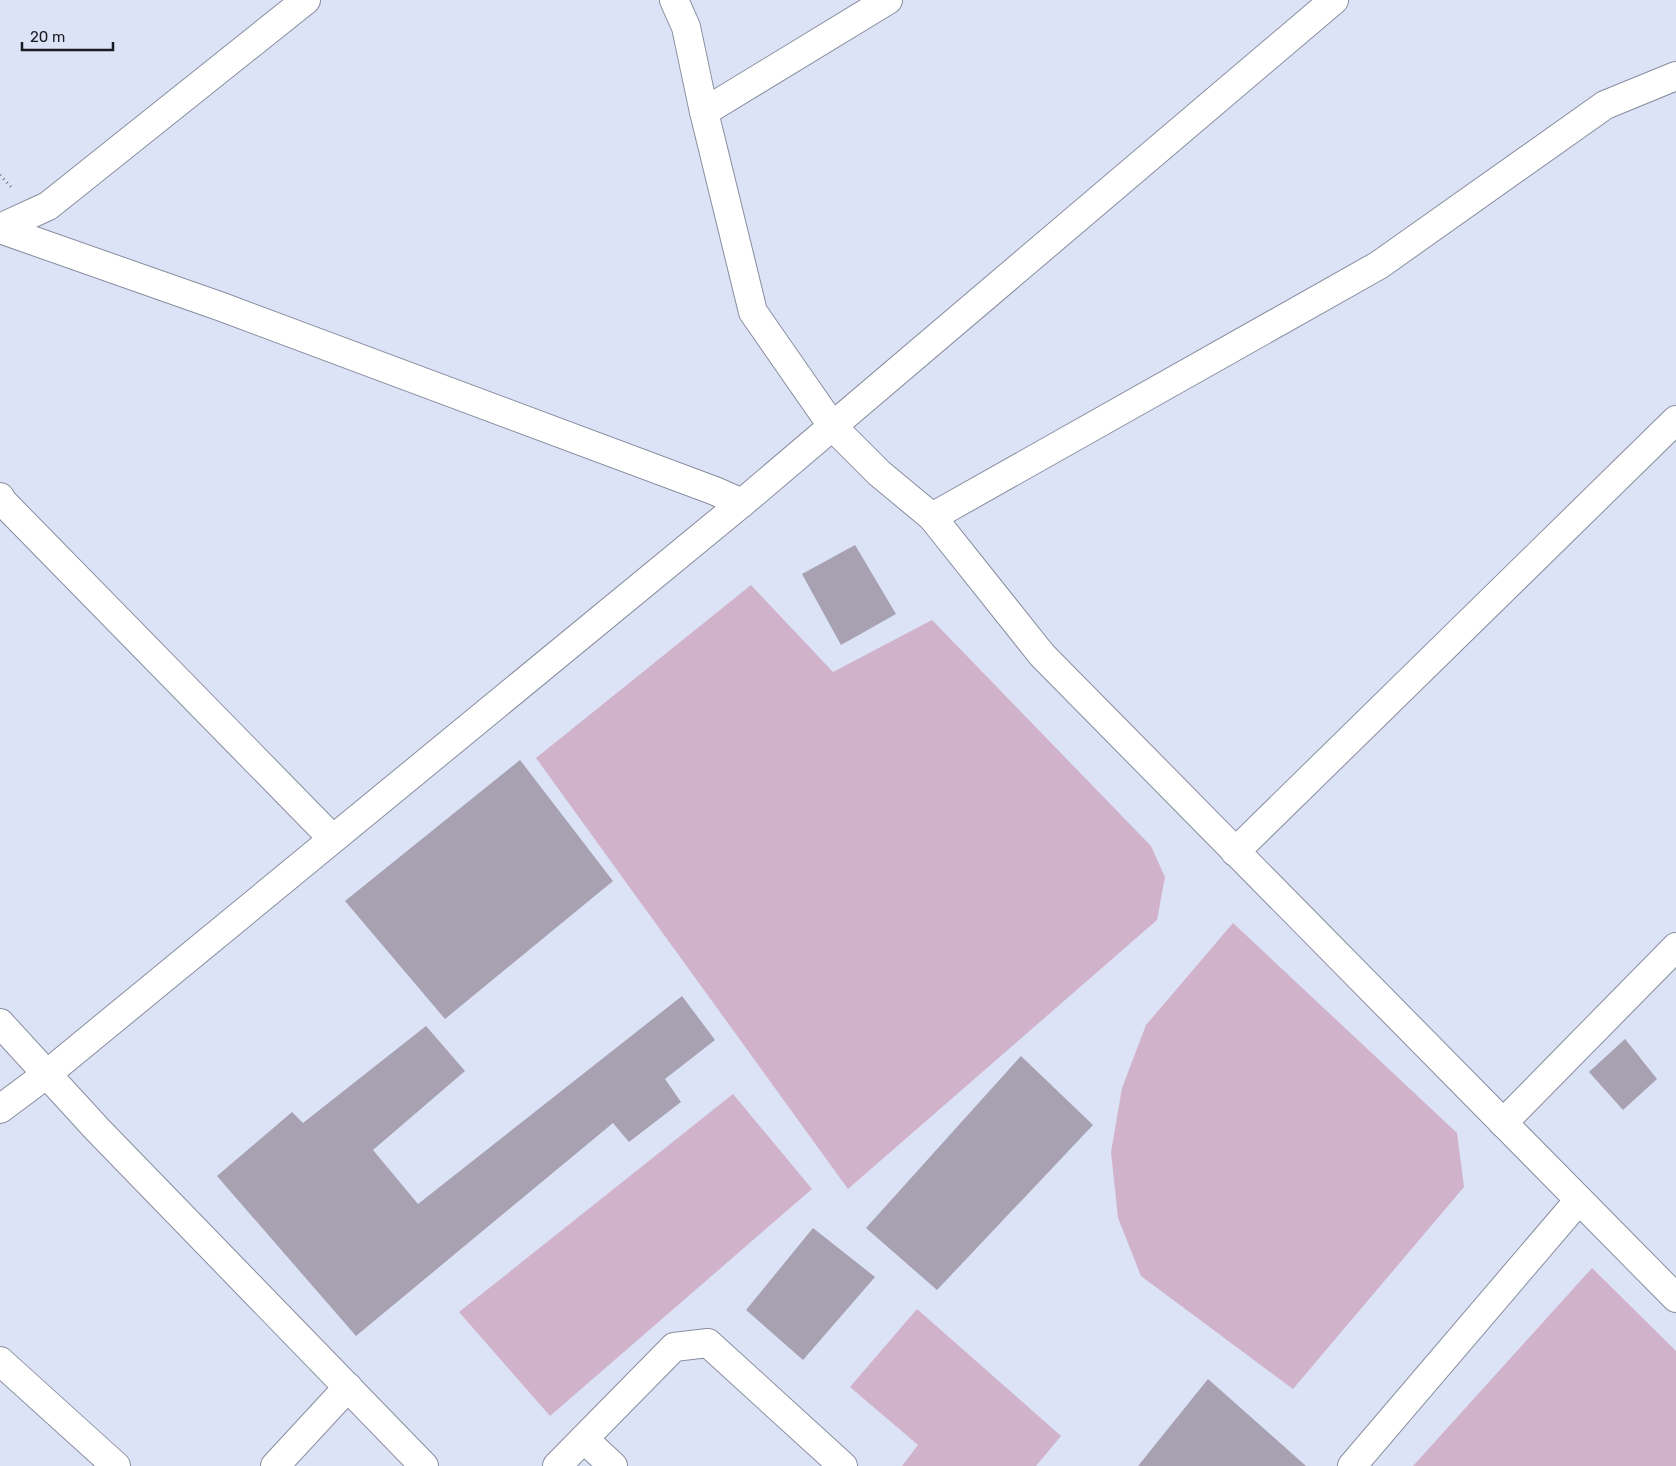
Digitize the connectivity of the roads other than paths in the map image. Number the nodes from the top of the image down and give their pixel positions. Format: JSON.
{"nodes":[{"id":1,"x":306,"y":0,"type":"edge"},
{"id":2,"x":674,"y":0,"type":"edge"},
{"id":3,"x":888,"y":0,"type":"edge"},
{"id":4,"x":1334,"y":0,"type":"edge"},
{"id":5,"x":1676,"y":76,"type":"edge"},
{"id":6,"x":704,"y":112,"type":"junction"},
{"id":7,"x":0,"y":228,"type":"edge"},
{"id":8,"x":1676,"y":420,"type":"edge"},
{"id":9,"x":833,"y":427,"type":"junction"},
{"id":10,"x":0,"y":497,"type":"edge"},
{"id":11,"x":742,"y":503,"type":"junction"},
{"id":12,"x":932,"y":517,"type":"junction"},
{"id":13,"x":332,"y":838,"type":"junction"},
{"id":14,"x":1235,"y":852,"type":"junction"},
{"id":15,"x":1676,"y":947,"type":"edge"},
{"id":16,"x":0,"y":1023,"type":"edge"},
{"id":17,"x":47,"y":1074,"type":"junction"},
{"id":18,"x":0,"y":1109,"type":"edge"},
{"id":19,"x":1503,"y":1123,"type":"junction"},
{"id":20,"x":1579,"y":1200,"type":"junction"},
{"id":21,"x":1676,"y":1298,"type":"edge"},
{"id":22,"x":0,"y":1361,"type":"edge"},
{"id":23,"x":348,"y":1387,"type":"junction"},
{"id":24,"x":584,"y":1439,"type":"junction"},
{"id":25,"x":116,"y":1466,"type":"edge"},
{"id":26,"x":275,"y":1466,"type":"edge"},
{"id":27,"x":424,"y":1466,"type":"edge"},
{"id":28,"x":557,"y":1466,"type":"edge"},
{"id":29,"x":613,"y":1466,"type":"edge"},
{"id":30,"x":842,"y":1466,"type":"edge"},
{"id":31,"x":1352,"y":1466,"type":"edge"}],
"edges":[{"from":1,"to":7,"type":"street"},
{"from":2,"to":6,"type":"street"},
{"from":3,"to":6,"type":"street"},
{"from":4,"to":9,"type":"street"},
{"from":5,"to":12,"type":"street"},
{"from":6,"to":9,"type":"street"},
{"from":7,"to":11,"type":"street"},
{"from":8,"to":14,"type":"street"},
{"from":9,"to":11,"type":"street"},
{"from":9,"to":12,"type":"street"},
{"from":10,"to":13,"type":"street"},
{"from":11,"to":13,"type":"street"},
{"from":12,"to":14,"type":"street"},
{"from":13,"to":17,"type":"street"},
{"from":14,"to":19,"type":"street"},
{"from":15,"to":19,"type":"street"},
{"from":16,"to":17,"type":"street"},
{"from":17,"to":18,"type":"street"},
{"from":17,"to":23,"type":"street"},
{"from":19,"to":20,"type":"street"},
{"from":20,"to":21,"type":"street"},
{"from":20,"to":31,"type":"street"},
{"from":22,"to":25,"type":"street"},
{"from":23,"to":26,"type":"street"},
{"from":23,"to":27,"type":"street"},
{"from":24,"to":28,"type":"street"},
{"from":24,"to":29,"type":"street"},
{"from":24,"to":30,"type":"street"}]}
